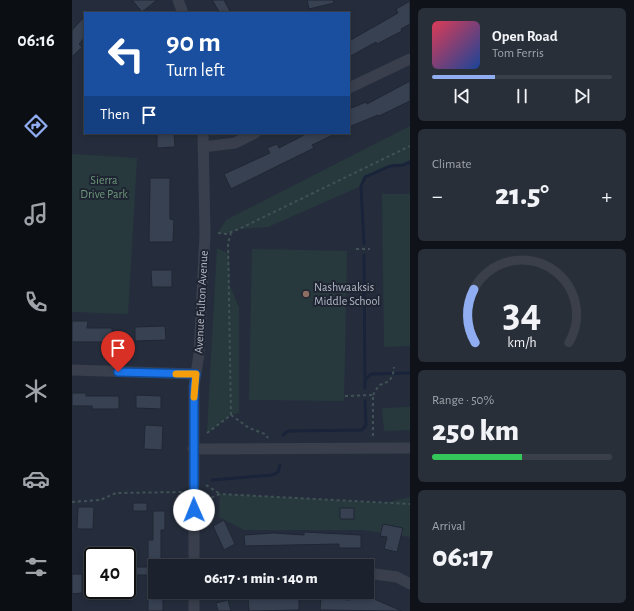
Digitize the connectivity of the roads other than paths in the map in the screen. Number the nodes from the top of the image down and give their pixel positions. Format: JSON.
{"nodes":[{"id":1,"x":178,"y":0,"type":"edge"},
{"id":2,"x":183,"y":12,"type":"edge"},
{"id":3,"x":410,"y":59,"type":"edge"},
{"id":4,"x":350,"y":88,"type":"edge"},
{"id":5,"x":203,"y":134,"type":"edge"},
{"id":6,"x":253,"y":134,"type":"edge"},
{"id":7,"x":203,"y":147,"type":"junction"},
{"id":8,"x":72,"y":370,"type":"edge"},
{"id":9,"x":196,"y":374,"type":"junction"},
{"id":10,"x":410,"y":448,"type":"edge"},
{"id":11,"x":193,"y":449,"type":"junction"},
{"id":12,"x":194,"y":559,"type":"edge"},
{"id":13,"x":374,"y":574,"type":"edge"},
{"id":14,"x":410,"y":584,"type":"edge"},
{"id":15,"x":194,"y":599,"type":"edge"},
{"id":16,"x":194,"y":611,"type":"edge"}],
"edges":[{"from":1,"to":2,"type":"street"},
{"from":3,"to":4,"type":"street"},
{"from":5,"to":7,"type":"street","name":"Avenue Fulton Avenue"},
{"from":6,"to":7,"type":"street"},
{"from":7,"to":9,"type":"street","name":"Avenue Fulton Avenue"},
{"from":8,"to":9,"type":"street"},
{"from":9,"to":11,"type":"street","name":"Avenue Fulton Avenue"},
{"from":10,"to":11,"type":"street"},
{"from":11,"to":12,"type":"street","name":"Avenue Fulton Avenue"},
{"from":13,"to":14,"type":"street"},
{"from":15,"to":16,"type":"street"}]}
